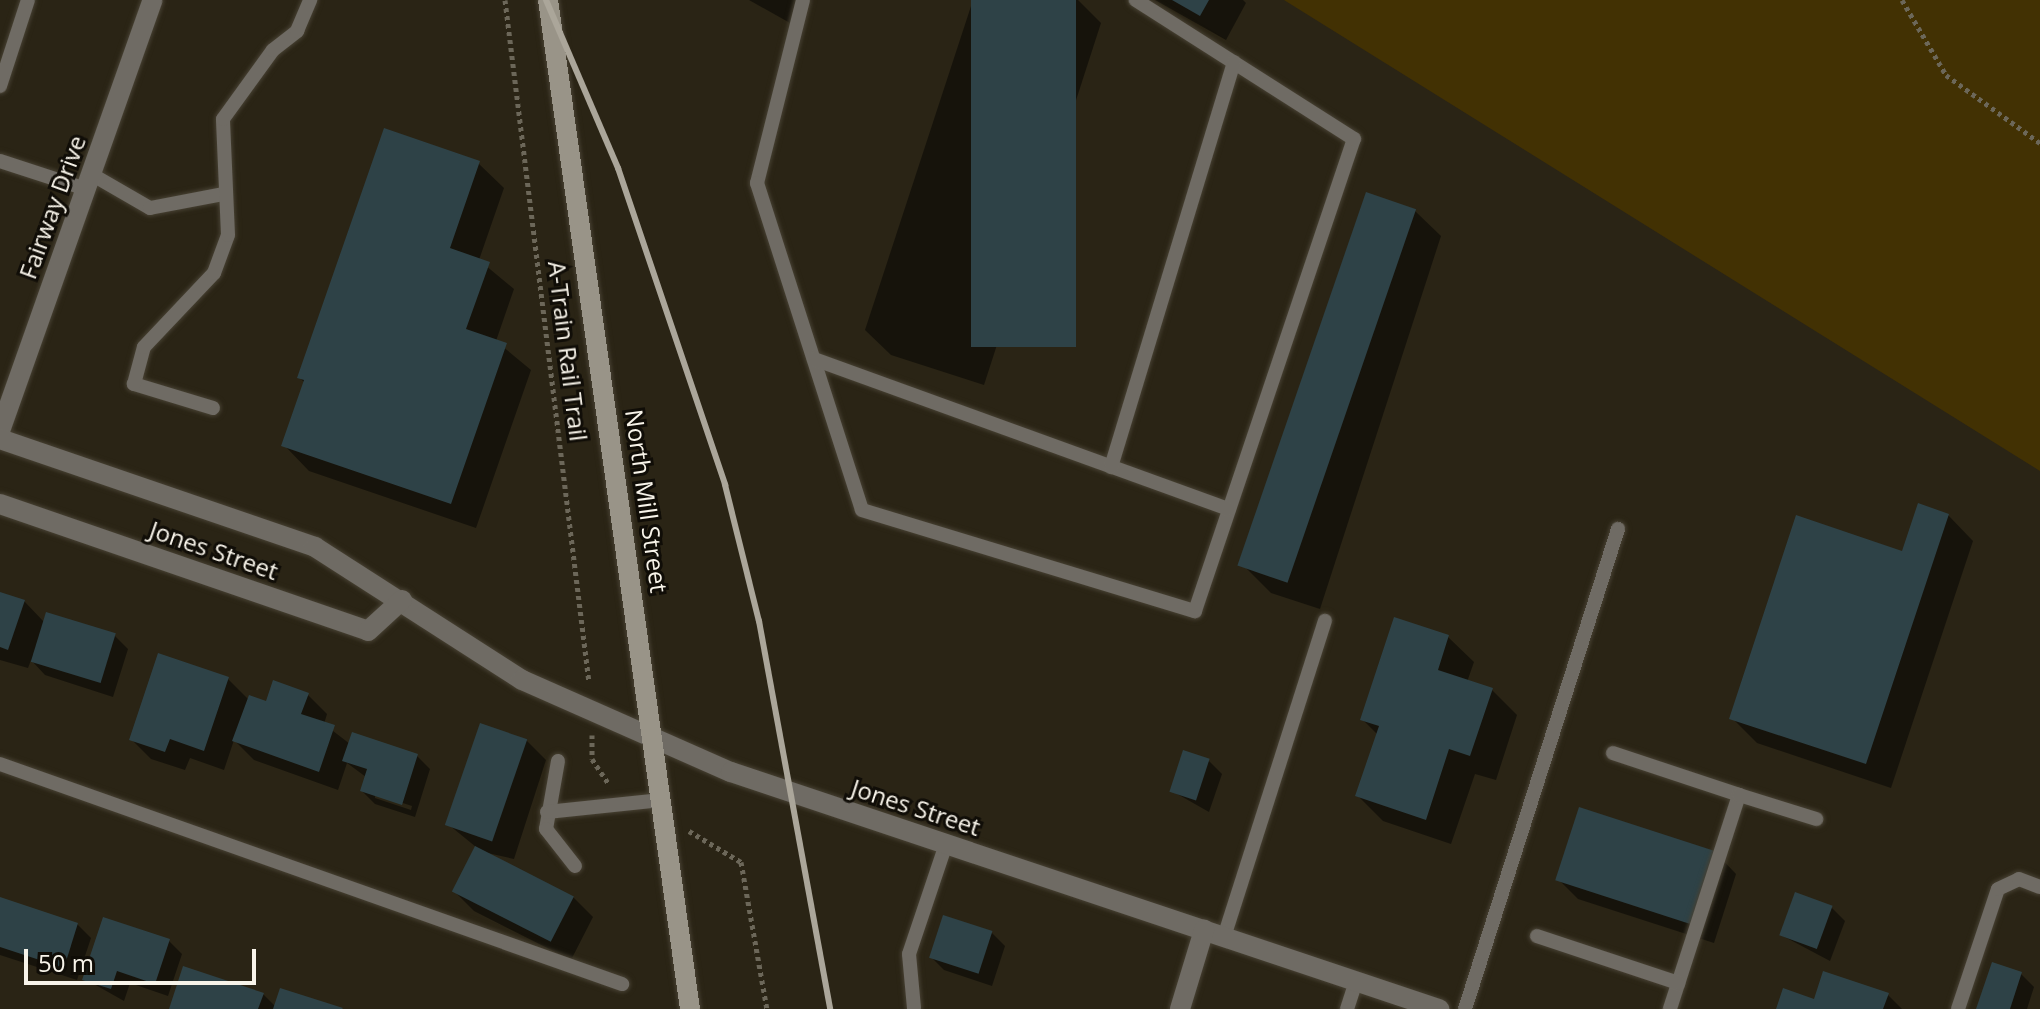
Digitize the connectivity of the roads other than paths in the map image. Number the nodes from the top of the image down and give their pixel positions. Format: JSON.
{"nodes":[{"id":1,"x":28,"y":0,"type":"edge"},
{"id":2,"x":153,"y":0,"type":"edge"},
{"id":3,"x":310,"y":0,"type":"edge"},
{"id":4,"x":548,"y":0,"type":"edge"},
{"id":5,"x":803,"y":0,"type":"edge"},
{"id":6,"x":1136,"y":0,"type":"edge"},
{"id":7,"x":1234,"y":62,"type":"junction"},
{"id":8,"x":0,"y":86,"type":"edge"},
{"id":9,"x":0,"y":161,"type":"edge"},
{"id":10,"x":88,"y":181,"type":"junction"},
{"id":11,"x":223,"y":194,"type":"junction"},
{"id":12,"x":814,"y":359,"type":"junction"},
{"id":13,"x":213,"y":408,"type":"dead end"},
{"id":14,"x":0,"y":431,"type":"edge"},
{"id":15,"x":0,"y":439,"type":"edge"},
{"id":16,"x":1111,"y":467,"type":"junction"},
{"id":17,"x":0,"y":504,"type":"edge"},
{"id":18,"x":1229,"y":509,"type":"junction"},
{"id":19,"x":1618,"y":529,"type":"dead end"},
{"id":20,"x":402,"y":600,"type":"junction"},
{"id":21,"x":1325,"y":621,"type":"dead end"},
{"id":22,"x":652,"y":735,"type":"junction"},
{"id":23,"x":1613,"y":753,"type":"dead end"},
{"id":24,"x":558,"y":761,"type":"dead end"},
{"id":25,"x":0,"y":764,"type":"edge"},
{"id":26,"x":1739,"y":795,"type":"junction"},
{"id":27,"x":661,"y":800,"type":"junction"},
{"id":28,"x":547,"y":812,"type":"junction"},
{"id":29,"x":1816,"y":819,"type":"dead end"},
{"id":30,"x":946,"y":844,"type":"junction"},
{"id":31,"x":575,"y":866,"type":"dead end"},
{"id":32,"x":2040,"y":887,"type":"edge"},
{"id":33,"x":1214,"y":933,"type":"junction"},
{"id":34,"x":1537,"y":936,"type":"dead end"},
{"id":35,"x":1356,"y":981,"type":"junction"},
{"id":36,"x":1678,"y":983,"type":"junction"},
{"id":37,"x":622,"y":984,"type":"dead end"},
{"id":38,"x":914,"y":1008,"type":"edge"},
{"id":39,"x":690,"y":1009,"type":"edge"},
{"id":40,"x":1180,"y":1009,"type":"edge"},
{"id":41,"x":1347,"y":1009,"type":"edge"},
{"id":42,"x":1439,"y":1009,"type":"edge"},
{"id":43,"x":1465,"y":1009,"type":"edge"},
{"id":44,"x":1670,"y":1009,"type":"edge"},
{"id":45,"x":1958,"y":1009,"type":"edge"}],
"edges":[{"from":1,"to":8,"type":"lane"},
{"from":2,"to":10,"type":"street","name":"Fairway Drive"},
{"from":3,"to":11,"type":"lane"},
{"from":4,"to":22,"type":"main road","name":"North Mill Street"},
{"from":5,"to":12,"type":"lane"},
{"from":6,"to":7,"type":"lane"},
{"from":7,"to":16,"type":"lane"},
{"from":7,"to":18,"type":"lane"},
{"from":9,"to":10,"type":"lane"},
{"from":10,"to":11,"type":"lane"},
{"from":10,"to":14,"type":"street","name":"Fairway Drive"},
{"from":11,"to":13,"type":"lane"},
{"from":12,"to":16,"type":"lane"},
{"from":12,"to":18,"type":"lane"},
{"from":15,"to":20,"type":"street","name":"Jones Street"},
{"from":16,"to":18,"type":"lane"},
{"from":17,"to":20,"type":"street","name":"Jones Street"},
{"from":19,"to":43,"type":"lane"},
{"from":20,"to":22,"type":"street","name":"Jones Street"},
{"from":21,"to":33,"type":"lane"},
{"from":22,"to":27,"type":"main road","name":"North Mill Street"},
{"from":22,"to":30,"type":"street","name":"Jones Street"},
{"from":23,"to":26,"type":"lane"},
{"from":24,"to":28,"type":"lane"},
{"from":25,"to":37,"type":"lane"},
{"from":26,"to":29,"type":"lane"},
{"from":26,"to":36,"type":"lane"},
{"from":27,"to":28,"type":"lane"},
{"from":27,"to":39,"type":"main road","name":"North Mill Street"},
{"from":28,"to":31,"type":"lane"},
{"from":30,"to":33,"type":"street","name":"Jones Street"},
{"from":30,"to":38,"type":"lane"},
{"from":32,"to":45,"type":"lane"},
{"from":33,"to":35,"type":"street","name":"Jones Street"},
{"from":33,"to":40,"type":"street"},
{"from":34,"to":36,"type":"lane"},
{"from":35,"to":41,"type":"lane"},
{"from":35,"to":42,"type":"street","name":"Jones Street"},
{"from":36,"to":44,"type":"lane"}]}
